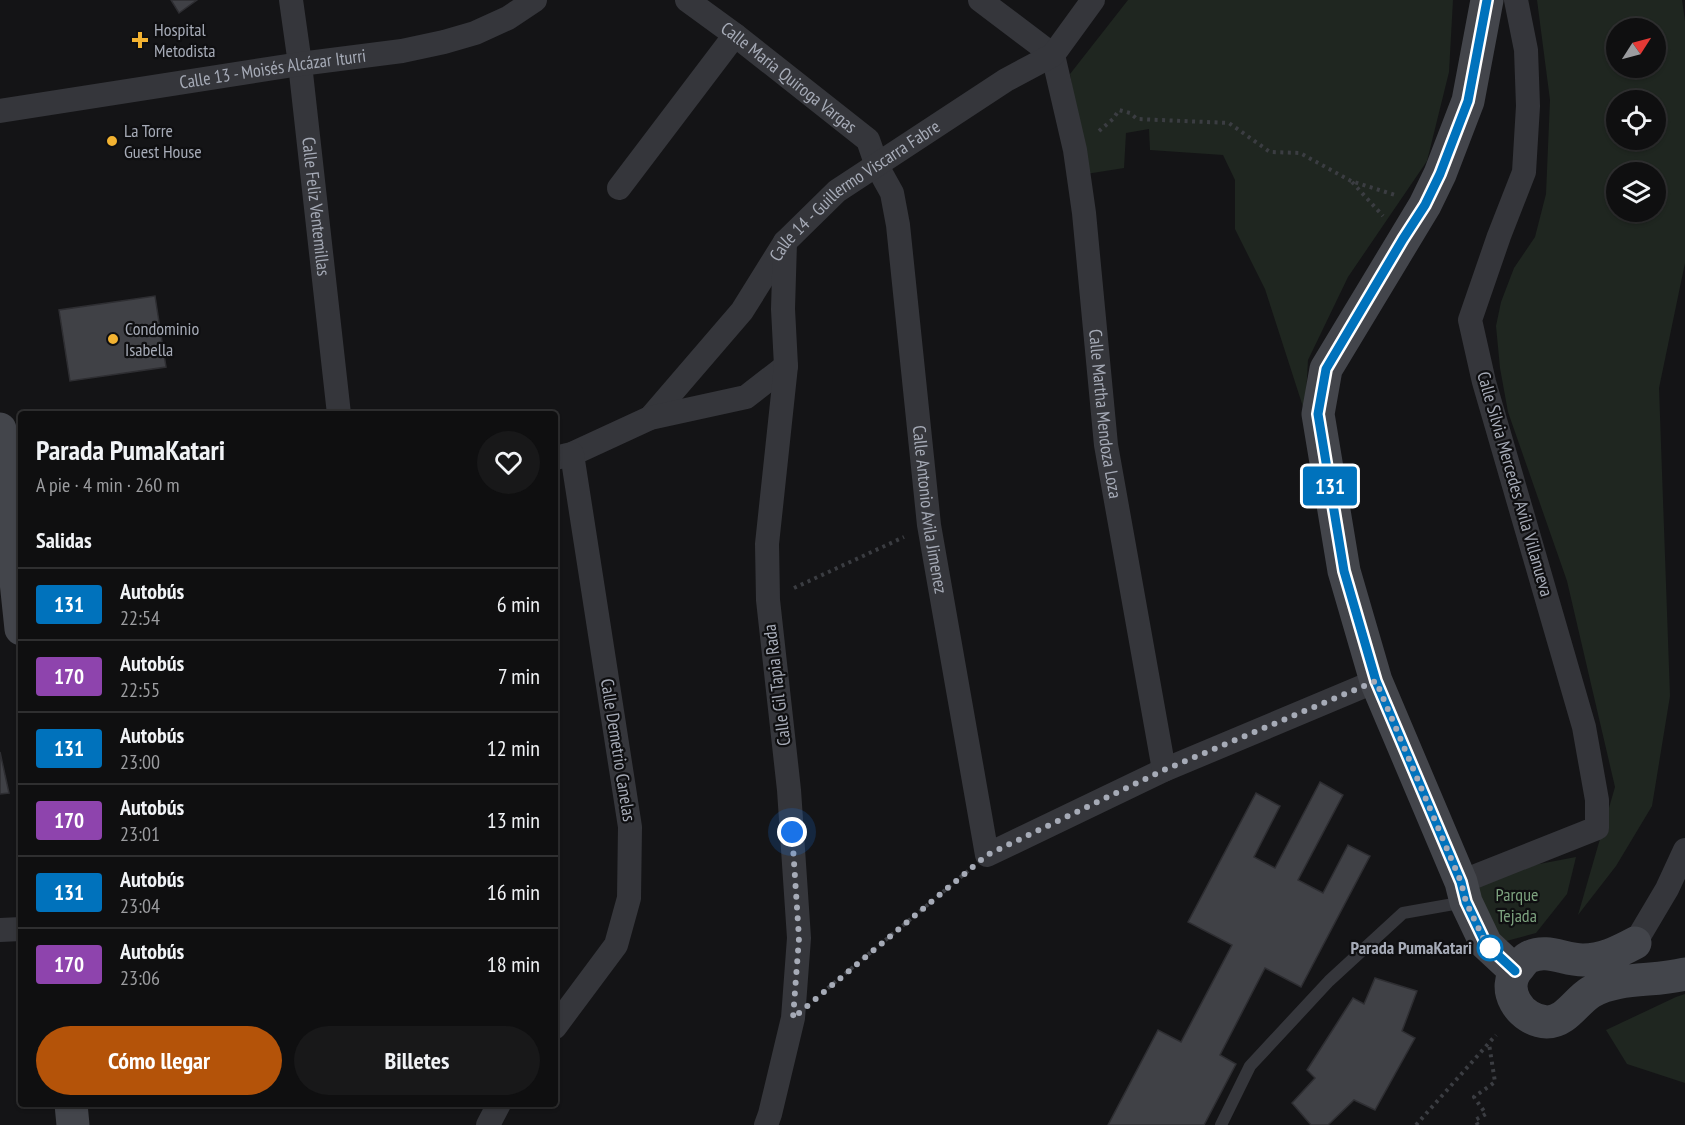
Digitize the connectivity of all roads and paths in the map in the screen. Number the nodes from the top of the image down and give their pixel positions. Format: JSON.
{"nodes":[{"id":1,"x":291,"y":0,"type":"edge"},
{"id":2,"x":535,"y":0,"type":"edge"},
{"id":3,"x":687,"y":0,"type":"edge"},
{"id":4,"x":980,"y":0,"type":"edge"},
{"id":5,"x":1093,"y":0,"type":"edge"},
{"id":6,"x":1487,"y":0,"type":"edge"},
{"id":7,"x":1516,"y":0,"type":"edge"},
{"id":8,"x":735,"y":35,"type":"junction"},
{"id":9,"x":1053,"y":55,"type":"junction"},
{"id":10,"x":300,"y":64,"type":"junction"},
{"id":11,"x":0,"y":111,"type":"edge"},
{"id":12,"x":1075,"y":150,"type":"junction"},
{"id":13,"x":877,"y":166,"type":"junction"},
{"id":14,"x":1351,"y":182,"type":"junction"},
{"id":15,"x":619,"y":188,"type":"dead end"},
{"id":16,"x":1425,"y":205,"type":"junction"},
{"id":17,"x":1403,"y":239,"type":"junction"},
{"id":18,"x":785,"y":242,"type":"junction"},
{"id":19,"x":786,"y":366,"type":"junction"},
{"id":20,"x":339,"y":411,"type":"edge"},
{"id":21,"x":650,"y":418,"type":"junction"},
{"id":22,"x":0,"y":429,"type":"edge"},
{"id":23,"x":564,"y":456,"type":"edge"},
{"id":24,"x":10,"y":515,"type":"edge"},
{"id":25,"x":929,"y":525,"type":"junction"},
{"id":26,"x":18,"y":598,"type":"edge"},
{"id":27,"x":768,"y":600,"type":"junction"},
{"id":28,"x":1376,"y":681,"type":"junction"},
{"id":29,"x":1164,"y":770,"type":"junction"},
{"id":30,"x":1685,"y":850,"type":"edge"},
{"id":31,"x":987,"y":855,"type":"junction"},
{"id":32,"x":1464,"y":892,"type":"junction"},
{"id":33,"x":18,"y":928,"type":"edge"},
{"id":34,"x":0,"y":930,"type":"edge"},
{"id":35,"x":1635,"y":943,"type":"junction"},
{"id":36,"x":1562,"y":957,"type":"junction"},
{"id":37,"x":1515,"y":971,"type":"junction"},
{"id":38,"x":1674,"y":976,"type":"edge"},
{"id":39,"x":1577,"y":1003,"type":"junction"},
{"id":40,"x":793,"y":1018,"type":"junction"},
{"id":41,"x":558,"y":1023,"type":"edge"},
{"id":42,"x":1496,"y":1035,"type":"dead end"},
{"id":43,"x":1489,"y":1043,"type":"junction"},
{"id":44,"x":71,"y":1107,"type":"edge"},
{"id":45,"x":497,"y":1107,"type":"edge"},
{"id":46,"x":73,"y":1125,"type":"edge"},
{"id":47,"x":488,"y":1125,"type":"edge"},
{"id":48,"x":766,"y":1125,"type":"edge"},
{"id":49,"x":1221,"y":1125,"type":"edge"},
{"id":50,"x":1416,"y":1125,"type":"edge"},
{"id":51,"x":1478,"y":1125,"type":"edge"}],
"edges":[{"from":1,"to":10,"type":"street","name":"Calle Feliz Ventemillas"},
{"from":2,"to":10,"type":"street","name":"Calle 13 - Moisés Alcázar Iturri"},
{"from":3,"to":8,"type":"street","name":"Calle Maria Quiroga Vargas"},
{"from":4,"to":9,"type":"street"},
{"from":5,"to":9,"type":"street","name":"Calle 14 - Guillermo Viscarra Fabre"},
{"from":6,"to":16,"type":"main road"},
{"from":7,"to":32,"type":"street","name":"Calle Silvia Mercedes Avila Villanueva"},
{"from":8,"to":13,"type":"street","name":"Calle Maria Quiroga Vargas"},
{"from":8,"to":15,"type":"street"},
{"from":9,"to":12,"type":"street","name":"Calle Martha Mendoza Loza"},
{"from":9,"to":13,"type":"street","name":"Calle 14 - Guillermo Viscarra Fabre"},
{"from":10,"to":11,"type":"street","name":"Calle 13 - Moisés Alcázar Iturri"},
{"from":10,"to":20,"type":"street","name":"Calle Feliz Ventemillas"},
{"from":12,"to":14,"type":"path"},
{"from":12,"to":29,"type":"street","name":"Calle Martha Mendoza Loza"},
{"from":13,"to":18,"type":"street","name":"Calle 14 - Guillermo Viscarra Fabre"},
{"from":13,"to":25,"type":"street","name":"Calle Antonio Avila Jimenez"},
{"from":14,"to":16,"type":"path"},
{"from":14,"to":17,"type":"path"},
{"from":16,"to":17,"type":"main road"},
{"from":17,"to":28,"type":"main road"},
{"from":18,"to":19,"type":"street","name":"Calle Gil Tapia Rada"},
{"from":18,"to":21,"type":"street","name":"Calle 14 - Guillermo Viscarra Fabre"},
{"from":19,"to":21,"type":"street","name":"Calle 14 - Guillermo Viscarra Fabre"},
{"from":19,"to":27,"type":"street","name":"Calle Gil Tapia Rada"},
{"from":21,"to":23,"type":"street","name":"Calle 14 - Guillermo Viscarra Fabre"},
{"from":22,"to":24,"type":"main road"},
{"from":23,"to":41,"type":"street","name":"Calle Demetrio Canelas"},
{"from":24,"to":26,"type":"main road"},
{"from":25,"to":27,"type":"path"},
{"from":25,"to":31,"type":"street","name":"Calle Antonio Avila Jimenez"},
{"from":27,"to":40,"type":"street","name":"Calle Gil Tapia Rada"},
{"from":28,"to":29,"type":"street"},
{"from":28,"to":32,"type":"main road"},
{"from":29,"to":31,"type":"street"},
{"from":30,"to":35,"type":"street"},
{"from":31,"to":40,"type":"path"},
{"from":32,"to":37,"type":"main road"},
{"from":32,"to":49,"type":"lane"},
{"from":33,"to":34,"type":"street"},
{"from":35,"to":36,"type":"main road"},
{"from":35,"to":38,"type":"main road"},
{"from":36,"to":37,"type":"main road"},
{"from":36,"to":39,"type":"main road"},
{"from":37,"to":39,"type":"main road"},
{"from":38,"to":39,"type":"main road"},
{"from":40,"to":48,"type":"street","name":"Calle Gil Tapia Rada"},
{"from":42,"to":43,"type":"path"},
{"from":43,"to":50,"type":"path"},
{"from":43,"to":51,"type":"path"},
{"from":44,"to":46,"type":"main road"},
{"from":45,"to":47,"type":"street"}]}
